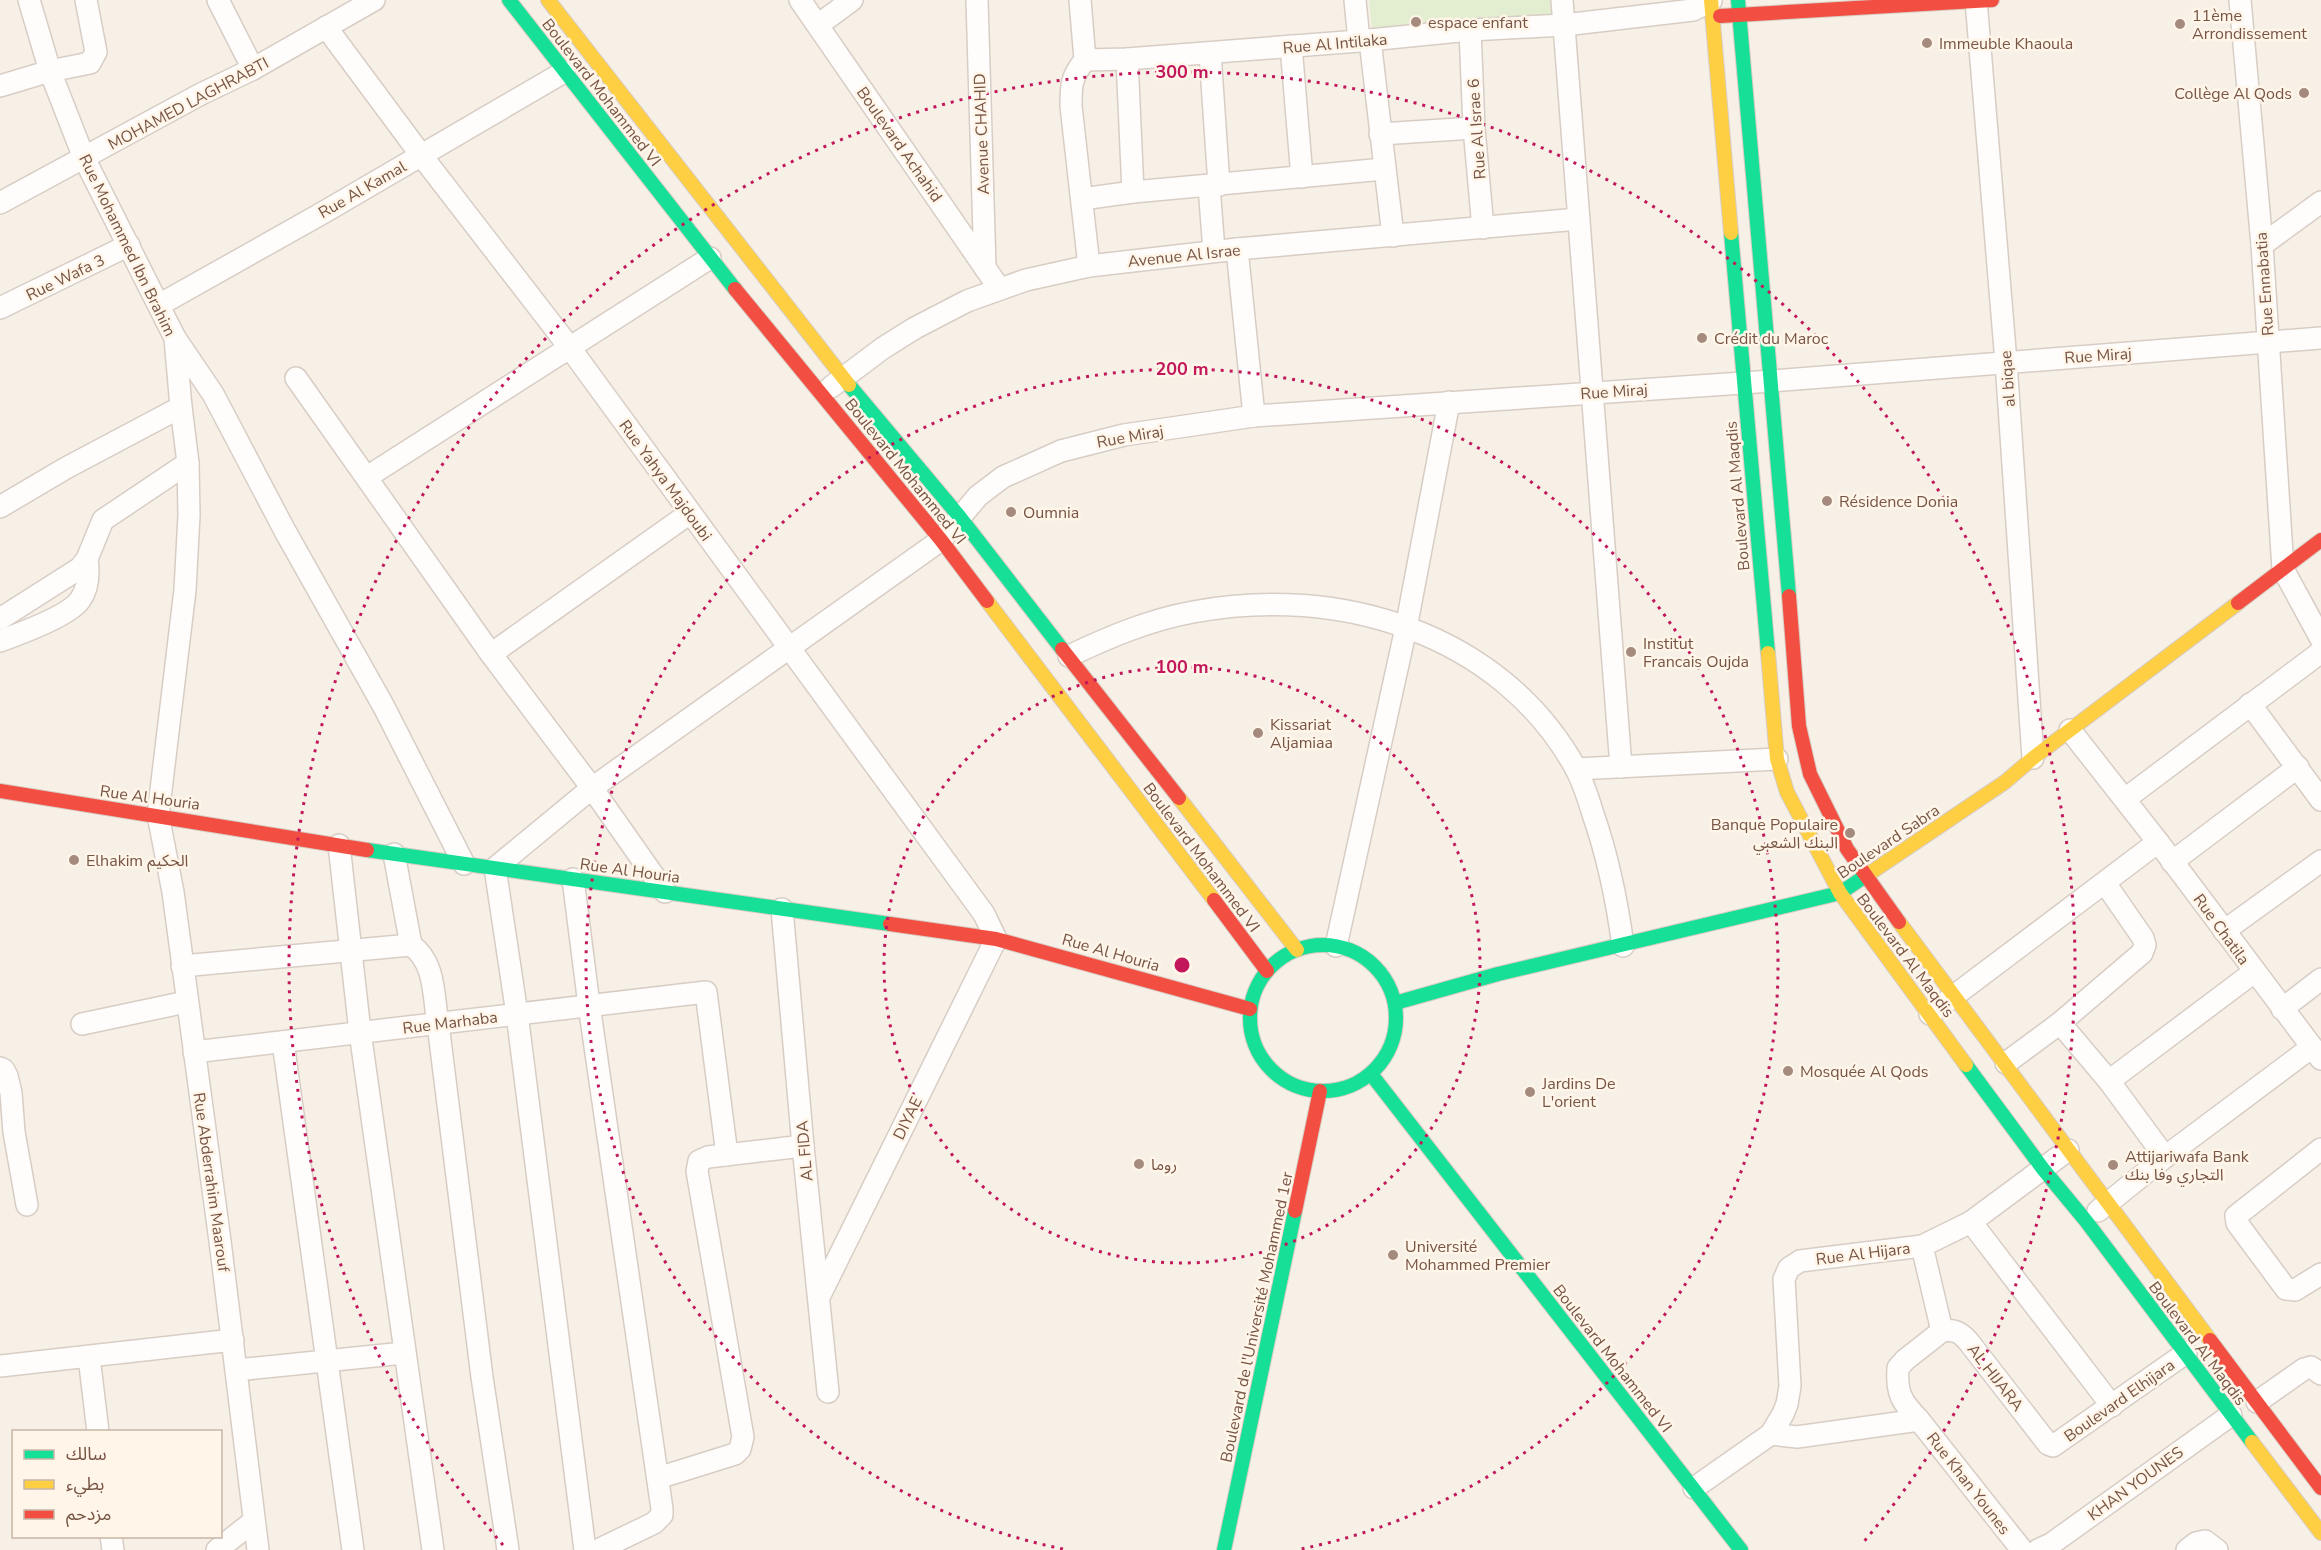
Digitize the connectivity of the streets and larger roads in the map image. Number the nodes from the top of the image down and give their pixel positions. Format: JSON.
{"nodes":[{"id":1,"x":29,"y":0,"type":"edge"},
{"id":2,"x":86,"y":0,"type":"edge"},
{"id":3,"x":218,"y":0,"type":"edge"},
{"id":4,"x":374,"y":0,"type":"edge"},
{"id":5,"x":509,"y":0,"type":"edge"},
{"id":6,"x":548,"y":0,"type":"edge"},
{"id":7,"x":800,"y":0,"type":"edge"},
{"id":8,"x":852,"y":0,"type":"edge"},
{"id":9,"x":977,"y":0,"type":"edge"},
{"id":10,"x":1080,"y":0,"type":"edge"},
{"id":11,"x":1355,"y":0,"type":"edge"},
{"id":12,"x":1562,"y":0,"type":"edge"},
{"id":13,"x":1738,"y":0,"type":"edge"},
{"id":14,"x":1981,"y":0,"type":"edge"},
{"id":15,"x":2240,"y":0,"type":"edge"},
{"id":16,"x":1709,"y":6,"type":"edge"},
{"id":17,"x":1739,"y":15,"type":"junction"},
{"id":18,"x":818,"y":25,"type":"junction"},
{"id":19,"x":1564,"y":25,"type":"junction"},
{"id":20,"x":326,"y":27,"type":"junction"},
{"id":21,"x":1470,"y":30,"type":"junction"},
{"id":22,"x":1364,"y":41,"type":"junction"},
{"id":23,"x":1291,"y":46,"type":"junction"},
{"id":24,"x":1210,"y":52,"type":"junction"},
{"id":25,"x":1126,"y":59,"type":"junction"},
{"id":26,"x":1085,"y":60,"type":"junction"},
{"id":27,"x":253,"y":69,"type":"junction"},
{"id":28,"x":50,"y":71,"type":"junction"},
{"id":29,"x":564,"y":72,"type":"junction"},
{"id":30,"x":0,"y":86,"type":"edge"},
{"id":31,"x":1474,"y":129,"type":"junction"},
{"id":32,"x":1380,"y":134,"type":"junction"},
{"id":33,"x":421,"y":155,"type":"junction"},
{"id":34,"x":84,"y":158,"type":"junction"},
{"id":35,"x":1384,"y":169,"type":"junction"},
{"id":36,"x":1302,"y":177,"type":"junction"},
{"id":37,"x":1214,"y":185,"type":"junction"},
{"id":38,"x":1133,"y":192,"type":"junction"},
{"id":39,"x":1082,"y":199,"type":"junction"},
{"id":40,"x":2321,"y":202,"type":"edge"},
{"id":41,"x":0,"y":203,"type":"edge"},
{"id":42,"x":1578,"y":219,"type":"junction"},
{"id":43,"x":1483,"y":228,"type":"junction"},
{"id":44,"x":1393,"y":236,"type":"junction"},
{"id":45,"x":129,"y":245,"type":"junction"},
{"id":46,"x":2262,"y":245,"type":"junction"},
{"id":47,"x":1237,"y":249,"type":"junction"},
{"id":48,"x":1214,"y":251,"type":"junction"},
{"id":49,"x":710,"y":258,"type":"junction"},
{"id":50,"x":1089,"y":266,"type":"junction"},
{"id":51,"x":985,"y":268,"type":"junction"},
{"id":52,"x":999,"y":288,"type":"junction"},
{"id":53,"x":159,"y":304,"type":"junction"},
{"id":54,"x":0,"y":308,"type":"edge"},
{"id":55,"x":175,"y":338,"type":"junction"},
{"id":56,"x":2321,"y":338,"type":"edge"},
{"id":57,"x":2268,"y":343,"type":"junction"},
{"id":58,"x":570,"y":348,"type":"junction"},
{"id":59,"x":2006,"y":362,"type":"junction"},
{"id":60,"x":296,"y":378,"type":"dead end"},
{"id":61,"x":843,"y":378,"type":"junction"},
{"id":62,"x":1772,"y":381,"type":"junction"},
{"id":63,"x":1743,"y":383,"type":"junction"},
{"id":64,"x":1592,"y":392,"type":"junction"},
{"id":65,"x":823,"y":394,"type":"junction"},
{"id":66,"x":1449,"y":402,"type":"junction"},
{"id":67,"x":181,"y":407,"type":"junction"},
{"id":68,"x":1254,"y":416,"type":"junction"},
{"id":69,"x":188,"y":463,"type":"junction"},
{"id":70,"x":367,"y":477,"type":"junction"},
{"id":71,"x":0,"y":507,"type":"edge"},
{"id":72,"x":690,"y":513,"type":"junction"},
{"id":73,"x":959,"y":516,"type":"junction"},
{"id":74,"x":941,"y":540,"type":"junction"},
{"id":75,"x":2321,"y":540,"type":"edge"},
{"id":76,"x":1784,"y":553,"type":"junction"},
{"id":77,"x":1759,"y":555,"type":"junction"},
{"id":78,"x":87,"y":559,"type":"junction"},
{"id":79,"x":2283,"y":568,"type":"junction"},
{"id":80,"x":0,"y":619,"type":"edge"},
{"id":81,"x":1406,"y":628,"type":"junction"},
{"id":82,"x":2321,"y":638,"type":"edge"},
{"id":83,"x":0,"y":641,"type":"edge"},
{"id":84,"x":789,"y":647,"type":"junction"},
{"id":85,"x":2321,"y":652,"type":"edge"},
{"id":86,"x":490,"y":654,"type":"junction"},
{"id":87,"x":1069,"y":656,"type":"junction"},
{"id":88,"x":2250,"y":704,"type":"junction"},
{"id":89,"x":2070,"y":730,"type":"junction"},
{"id":90,"x":2033,"y":758,"type":"junction"},
{"id":91,"x":1777,"y":759,"type":"junction"},
{"id":92,"x":1621,"y":767,"type":"junction"},
{"id":93,"x":2298,"y":767,"type":"junction"},
{"id":94,"x":1576,"y":769,"type":"junction"},
{"id":95,"x":592,"y":788,"type":"junction"},
{"id":96,"x":0,"y":791,"type":"edge"},
{"id":97,"x":2125,"y":799,"type":"junction"},
{"id":98,"x":2321,"y":800,"type":"edge"},
{"id":99,"x":158,"y":815,"type":"junction"},
{"id":100,"x":2158,"y":842,"type":"junction"},
{"id":101,"x":339,"y":845,"type":"junction"},
{"id":102,"x":394,"y":854,"type":"junction"},
{"id":103,"x":2321,"y":861,"type":"edge"},
{"id":104,"x":2172,"y":862,"type":"junction"},
{"id":105,"x":464,"y":864,"type":"junction"},
{"id":106,"x":495,"y":868,"type":"junction"},
{"id":107,"x":1865,"y":877,"type":"junction"},
{"id":108,"x":573,"y":879,"type":"junction"},
{"id":109,"x":2105,"y":883,"type":"junction"},
{"id":110,"x":665,"y":892,"type":"junction"},
{"id":111,"x":1840,"y":893,"type":"junction"},
{"id":112,"x":782,"y":909,"type":"junction"},
{"id":113,"x":2224,"y":931,"type":"junction"},
{"id":114,"x":996,"y":939,"type":"junction"},
{"id":115,"x":411,"y":945,"type":"junction"},
{"id":116,"x":1336,"y":946,"type":"junction"},
{"id":117,"x":1623,"y":946,"type":"junction"},
{"id":118,"x":1297,"y":950,"type":"junction"},
{"id":119,"x":350,"y":951,"type":"junction"},
{"id":120,"x":182,"y":966,"type":"junction"},
{"id":121,"x":1267,"y":970,"type":"junction"},
{"id":122,"x":2254,"y":972,"type":"junction"},
{"id":123,"x":2321,"y":979,"type":"edge"},
{"id":124,"x":1954,"y":997,"type":"junction"},
{"id":125,"x":186,"y":1002,"type":"junction"},
{"id":126,"x":1395,"y":1003,"type":"junction"},
{"id":127,"x":588,"y":1005,"type":"junction"},
{"id":128,"x":1250,"y":1009,"type":"junction"},
{"id":129,"x":2282,"y":1009,"type":"junction"},
{"id":130,"x":517,"y":1014,"type":"junction"},
{"id":131,"x":1930,"y":1014,"type":"junction"},
{"id":132,"x":2060,"y":1023,"type":"junction"},
{"id":133,"x":82,"y":1024,"type":"dead end"},
{"id":134,"x":438,"y":1024,"type":"junction"},
{"id":135,"x":360,"y":1032,"type":"junction"},
{"id":136,"x":283,"y":1042,"type":"junction"},
{"id":137,"x":194,"y":1052,"type":"junction"},
{"id":138,"x":2316,"y":1053,"type":"edge"},
{"id":139,"x":2006,"y":1063,"type":"junction"},
{"id":140,"x":0,"y":1068,"type":"edge"},
{"id":141,"x":1371,"y":1074,"type":"junction"},
{"id":142,"x":2109,"y":1081,"type":"junction"},
{"id":143,"x":1320,"y":1091,"type":"junction"},
{"id":144,"x":803,"y":1146,"type":"junction"},
{"id":145,"x":2321,"y":1149,"type":"edge"},
{"id":146,"x":2068,"y":1150,"type":"junction"},
{"id":147,"x":728,"y":1155,"type":"junction"},
{"id":148,"x":2165,"y":1156,"type":"junction"},
{"id":149,"x":2043,"y":1169,"type":"junction"},
{"id":150,"x":2108,"y":1203,"type":"junction"},
{"id":151,"x":27,"y":1205,"type":"dead end"},
{"id":152,"x":2086,"y":1221,"type":"junction"},
{"id":153,"x":1971,"y":1222,"type":"junction"},
{"id":154,"x":1922,"y":1246,"type":"junction"},
{"id":155,"x":2321,"y":1275,"type":"edge"},
{"id":156,"x":819,"y":1297,"type":"junction"},
{"id":157,"x":1942,"y":1331,"type":"junction"},
{"id":158,"x":232,"y":1340,"type":"junction"},
{"id":159,"x":404,"y":1353,"type":"junction"},
{"id":160,"x":2186,"y":1353,"type":"junction"},
{"id":161,"x":89,"y":1357,"type":"junction"},
{"id":162,"x":326,"y":1361,"type":"junction"},
{"id":163,"x":0,"y":1366,"type":"edge"},
{"id":164,"x":237,"y":1370,"type":"junction"},
{"id":165,"x":2321,"y":1374,"type":"edge"},
{"id":166,"x":828,"y":1392,"type":"dead end"},
{"id":167,"x":2257,"y":1402,"type":"junction"},
{"id":168,"x":2112,"y":1406,"type":"junction"},
{"id":169,"x":2231,"y":1414,"type":"junction"},
{"id":170,"x":1919,"y":1420,"type":"junction"},
{"id":171,"x":98,"y":1430,"type":"edge"},
{"id":172,"x":1771,"y":1434,"type":"junction"},
{"id":173,"x":2053,"y":1446,"type":"joint"},
{"id":174,"x":658,"y":1478,"type":"junction"},
{"id":175,"x":1694,"y":1488,"type":"junction"},
{"id":176,"x":2321,"y":1488,"type":"edge"},
{"id":177,"x":254,"y":1521,"type":"junction"},
{"id":178,"x":2321,"y":1533,"type":"edge"},
{"id":179,"x":217,"y":1550,"type":"edge"},
{"id":180,"x":258,"y":1550,"type":"edge"},
{"id":181,"x":353,"y":1550,"type":"edge"},
{"id":182,"x":433,"y":1550,"type":"edge"},
{"id":183,"x":508,"y":1550,"type":"edge"},
{"id":184,"x":585,"y":1550,"type":"edge"},
{"id":185,"x":598,"y":1550,"type":"edge"},
{"id":186,"x":1224,"y":1550,"type":"edge"},
{"id":187,"x":1742,"y":1550,"type":"edge"},
{"id":188,"x":2022,"y":1550,"type":"edge"},
{"id":189,"x":2038,"y":1550,"type":"edge"},
{"id":190,"x":2187,"y":1550,"type":"edge"},
{"id":191,"x":2217,"y":1550,"type":"edge"}],
"edges":[{"from":1,"to":28,"type":"street","name":"Rue Mohammed Ibn Brahim"},
{"from":2,"to":28,"type":"street"},
{"from":3,"to":27,"type":"street"},
{"from":4,"to":20,"type":"street","name":"MOHAMED LAGHRABTI"},
{"from":5,"to":29,"type":"street","name":"Boulevard Mohammed VI"},
{"from":6,"to":61,"type":"street","name":"Boulevard Mohammed VI"},
{"from":7,"to":18,"type":"street","name":"Boulevard Achahid"},
{"from":8,"to":18,"type":"street"},
{"from":9,"to":51,"type":"street","name":"Avenue CHAHID"},
{"from":10,"to":26,"type":"street"},
{"from":11,"to":22,"type":"street"},
{"from":12,"to":19,"type":"street"},
{"from":13,"to":17,"type":"street","name":"Boulevard Al Maqdis"},
{"from":14,"to":17,"type":"street"},
{"from":14,"to":59,"type":"street","name":"al biqae"},
{"from":15,"to":46,"type":"street","name":"Rue Ennabatia"},
{"from":16,"to":17,"type":"street"},
{"from":16,"to":19,"type":"street","name":"Rue Al Intilaka"},
{"from":16,"to":63,"type":"street","name":"Boulevard Al Maqdis"},
{"from":17,"to":62,"type":"street","name":"Boulevard Al Maqdis"},
{"from":18,"to":51,"type":"street","name":"Boulevard Achahid"},
{"from":19,"to":21,"type":"street","name":"Rue Al Intilaka"},
{"from":19,"to":42,"type":"street"},
{"from":20,"to":27,"type":"street","name":"MOHAMED LAGHRABTI"},
{"from":20,"to":33,"type":"street","name":"Rue Yahya Majdoubi"},
{"from":21,"to":22,"type":"street","name":"Rue Al Intilaka"},
{"from":21,"to":31,"type":"street","name":"Rue Al Israe 6"},
{"from":22,"to":23,"type":"street","name":"Rue Al Intilaka"},
{"from":22,"to":32,"type":"street"},
{"from":23,"to":24,"type":"street","name":"Rue Al Intilaka"},
{"from":23,"to":36,"type":"street"},
{"from":24,"to":25,"type":"street","name":"Rue Al Intilaka"},
{"from":24,"to":37,"type":"street"},
{"from":25,"to":26,"type":"street","name":"Rue Al Intilaka"},
{"from":25,"to":38,"type":"street"},
{"from":26,"to":39,"type":"street"},
{"from":27,"to":34,"type":"street","name":"MOHAMED LAGHRABTI"},
{"from":28,"to":30,"type":"street"},
{"from":28,"to":34,"type":"street","name":"Rue Mohammed Ibn Brahim"},
{"from":29,"to":33,"type":"street","name":"Rue Al Kamal"},
{"from":29,"to":49,"type":"street","name":"Boulevard Mohammed VI"},
{"from":31,"to":32,"type":"street"},
{"from":31,"to":43,"type":"street","name":"Rue Al Israe 6"},
{"from":32,"to":35,"type":"street"},
{"from":33,"to":53,"type":"street","name":"Rue Al Kamal"},
{"from":33,"to":58,"type":"street","name":"Rue Yahya Majdoubi"},
{"from":34,"to":41,"type":"street","name":"MOHAMED LAGHRABTI"},
{"from":34,"to":45,"type":"street","name":"Rue Mohammed Ibn Brahim"},
{"from":35,"to":36,"type":"street"},
{"from":35,"to":44,"type":"street"},
{"from":36,"to":37,"type":"street"},
{"from":37,"to":38,"type":"street"},
{"from":37,"to":48,"type":"street"},
{"from":38,"to":39,"type":"street"},
{"from":39,"to":50,"type":"street"},
{"from":40,"to":46,"type":"street"},
{"from":42,"to":43,"type":"street","name":"Avenue Al Israe"},
{"from":42,"to":64,"type":"street"},
{"from":43,"to":44,"type":"street","name":"Avenue Al Israe"},
{"from":44,"to":47,"type":"street","name":"Avenue Al Israe"},
{"from":45,"to":53,"type":"street","name":"Rue Mohammed Ibn Brahim"},
{"from":45,"to":54,"type":"street","name":"Rue Wafa 3"},
{"from":46,"to":57,"type":"street","name":"Rue Ennabatia"},
{"from":47,"to":48,"type":"street","name":"Avenue Al Israe"},
{"from":47,"to":68,"type":"street"},
{"from":48,"to":50,"type":"street","name":"Avenue Al Israe"},
{"from":49,"to":58,"type":"street"},
{"from":49,"to":65,"type":"street","name":"Boulevard Mohammed VI"},
{"from":50,"to":52,"type":"street","name":"Avenue Al Israe"},
{"from":51,"to":52,"type":"street","name":"Boulevard Achahid"},
{"from":52,"to":61,"type":"street","name":"Avenue Al Israe"},
{"from":53,"to":55,"type":"street","name":"Rue Mohammed Ibn Brahim"},
{"from":55,"to":67,"type":"street","name":"Rue Mohammed Ibn Brahim"},
{"from":55,"to":105,"type":"street"},
{"from":56,"to":57,"type":"street","name":"Rue Miraj"},
{"from":57,"to":59,"type":"street","name":"Rue Miraj"},
{"from":57,"to":79,"type":"street","name":"Rue Ennabatia"},
{"from":58,"to":70,"type":"street"},
{"from":58,"to":72,"type":"street","name":"Rue Yahya Majdoubi"},
{"from":59,"to":62,"type":"street","name":"Rue Miraj"},
{"from":59,"to":90,"type":"street","name":"al biqae"},
{"from":60,"to":70,"type":"street"},
{"from":61,"to":65,"type":"street","name":"Avenue Al Israe"},
{"from":61,"to":73,"type":"street","name":"Boulevard Mohammed VI"},
{"from":62,"to":63,"type":"street","name":"Rue Miraj"},
{"from":62,"to":76,"type":"street","name":"Boulevard Al Maqdis"},
{"from":63,"to":64,"type":"street","name":"Rue Miraj"},
{"from":63,"to":77,"type":"street","name":"Boulevard Al Maqdis"},
{"from":64,"to":66,"type":"street","name":"Rue Miraj"},
{"from":64,"to":92,"type":"street"},
{"from":65,"to":74,"type":"street","name":"Boulevard Mohammed VI"},
{"from":66,"to":68,"type":"street","name":"Rue Miraj"},
{"from":66,"to":81,"type":"street"},
{"from":67,"to":69,"type":"street","name":"Rue Mohammed Ibn Brahim"},
{"from":67,"to":71,"type":"street"},
{"from":68,"to":73,"type":"street","name":"Rue Miraj"},
{"from":69,"to":78,"type":"street"},
{"from":69,"to":99,"type":"street","name":"Rue Mohammed Ibn Brahim"},
{"from":70,"to":86,"type":"street"},
{"from":72,"to":84,"type":"street","name":"Rue Yahya Majdoubi"},
{"from":72,"to":86,"type":"street"},
{"from":73,"to":74,"type":"street","name":"Rue Miraj"},
{"from":73,"to":87,"type":"street","name":"Boulevard Mohammed VI"},
{"from":74,"to":84,"type":"street","name":"Rue Miraj"},
{"from":74,"to":121,"type":"street","name":"Boulevard Mohammed VI"},
{"from":75,"to":79,"type":"street","name":"Boulevard Sabra"},
{"from":76,"to":77,"type":"street"},
{"from":76,"to":107,"type":"street","name":"Boulevard Al Maqdis"},
{"from":77,"to":91,"type":"street","name":"Boulevard Al Maqdis"},
{"from":78,"to":80,"type":"street"},
{"from":78,"to":83,"type":"street"},
{"from":79,"to":82,"type":"street"},
{"from":79,"to":89,"type":"street","name":"Boulevard Sabra"},
{"from":81,"to":87,"type":"street"},
{"from":81,"to":94,"type":"street"},
{"from":81,"to":116,"type":"street"},
{"from":84,"to":95,"type":"street","name":"Rue Miraj"},
{"from":84,"to":114,"type":"street","name":"Rue Yahya Majdoubi"},
{"from":85,"to":88,"type":"street"},
{"from":86,"to":95,"type":"street"},
{"from":87,"to":118,"type":"street","name":"Boulevard Mohammed VI"},
{"from":88,"to":93,"type":"street"},
{"from":88,"to":97,"type":"street"},
{"from":89,"to":90,"type":"street","name":"Boulevard Sabra"},
{"from":89,"to":97,"type":"street","name":"Rue Chatila"},
{"from":90,"to":107,"type":"street","name":"Boulevard Sabra"},
{"from":91,"to":92,"type":"street"},
{"from":91,"to":111,"type":"street","name":"Boulevard Al Maqdis"},
{"from":92,"to":94,"type":"street"},
{"from":93,"to":98,"type":"street"},
{"from":93,"to":104,"type":"street"},
{"from":94,"to":117,"type":"street"},
{"from":95,"to":106,"type":"street","name":"Rue Miraj"},
{"from":95,"to":110,"type":"street"},
{"from":96,"to":99,"type":"street","name":"Rue Al Houria"},
{"from":97,"to":100,"type":"street","name":"Rue Chatila"},
{"from":99,"to":101,"type":"street","name":"Rue Al Houria"},
{"from":99,"to":120,"type":"street","name":"Rue Abderrahim Maarouf"},
{"from":100,"to":104,"type":"street","name":"Rue Chatila"},
{"from":100,"to":109,"type":"street"},
{"from":101,"to":102,"type":"street","name":"Rue Al Houria"},
{"from":101,"to":119,"type":"street"},
{"from":102,"to":105,"type":"street","name":"Rue Al Houria"},
{"from":102,"to":115,"type":"street"},
{"from":103,"to":113,"type":"street"},
{"from":104,"to":113,"type":"street","name":"Rue Chatila"},
{"from":105,"to":106,"type":"street","name":"Rue Al Houria"},
{"from":106,"to":108,"type":"street","name":"Rue Al Houria"},
{"from":106,"to":130,"type":"street"},
{"from":107,"to":111,"type":"street","name":"Boulevard Sabra"},
{"from":107,"to":124,"type":"street","name":"Boulevard Al Maqdis"},
{"from":108,"to":110,"type":"street","name":"Rue Al Houria"},
{"from":108,"to":127,"type":"street"},
{"from":109,"to":124,"type":"street"},
{"from":109,"to":132,"type":"street"},
{"from":110,"to":112,"type":"street","name":"Rue Al Houria"},
{"from":111,"to":117,"type":"street","name":"Boulevard Sabra"},
{"from":111,"to":131,"type":"street","name":"Boulevard Al Maqdis"},
{"from":112,"to":114,"type":"street","name":"Rue Al Houria"},
{"from":112,"to":144,"type":"street","name":"AL FIDA"},
{"from":113,"to":122,"type":"street","name":"Rue Chatila"},
{"from":114,"to":128,"type":"street","name":"Rue Al Houria"},
{"from":114,"to":156,"type":"street","name":"DIYAE"},
{"from":115,"to":119,"type":"street"},
{"from":115,"to":134,"type":"street"},
{"from":116,"to":118,"type":"street"},
{"from":116,"to":126,"type":"street"},
{"from":117,"to":126,"type":"street","name":"Boulevard Sabra"},
{"from":118,"to":121,"type":"street"},
{"from":119,"to":120,"type":"street"},
{"from":119,"to":135,"type":"street"},
{"from":120,"to":125,"type":"street","name":"Rue Abderrahim Maarouf"},
{"from":121,"to":128,"type":"street"},
{"from":122,"to":129,"type":"street","name":"Rue Chatila"},
{"from":122,"to":142,"type":"street"},
{"from":123,"to":129,"type":"street"},
{"from":124,"to":131,"type":"street"},
{"from":124,"to":139,"type":"street","name":"Boulevard Al Maqdis"},
{"from":125,"to":133,"type":"street"},
{"from":125,"to":137,"type":"street","name":"Rue Abderrahim Maarouf"},
{"from":126,"to":141,"type":"street"},
{"from":127,"to":130,"type":"street","name":"Rue Marhaba"},
{"from":127,"to":147,"type":"street","name":"Rue Marhaba"},
{"from":127,"to":174,"type":"street"},
{"from":128,"to":143,"type":"street"},
{"from":129,"to":138,"type":"street","name":"Rue Chatila"},
{"from":130,"to":134,"type":"street","name":"Rue Marhaba"},
{"from":130,"to":184,"type":"street"},
{"from":131,"to":149,"type":"street","name":"Boulevard Al Maqdis"},
{"from":132,"to":139,"type":"street"},
{"from":132,"to":142,"type":"street"},
{"from":134,"to":135,"type":"street","name":"Rue Marhaba"},
{"from":134,"to":183,"type":"street"},
{"from":135,"to":136,"type":"street","name":"Rue Marhaba"},
{"from":135,"to":159,"type":"street"},
{"from":136,"to":137,"type":"street","name":"Rue Marhaba"},
{"from":136,"to":162,"type":"street"},
{"from":137,"to":158,"type":"street","name":"Rue Abderrahim Maarouf"},
{"from":138,"to":148,"type":"street"},
{"from":139,"to":146,"type":"street","name":"Boulevard Al Maqdis"},
{"from":140,"to":151,"type":"street"},
{"from":141,"to":143,"type":"street"},
{"from":141,"to":175,"type":"street","name":"Boulevard Mohammed VI"},
{"from":142,"to":148,"type":"street"},
{"from":143,"to":186,"type":"street","name":"Boulevard de l'Université Mohammed 1er"},
{"from":144,"to":147,"type":"street"},
{"from":144,"to":156,"type":"street","name":"AL FIDA"},
{"from":145,"to":155,"type":"street"},
{"from":146,"to":149,"type":"street","name":"Rue Al Hijara"},
{"from":146,"to":150,"type":"street","name":"Boulevard Al Maqdis"},
{"from":147,"to":174,"type":"street"},
{"from":148,"to":150,"type":"street"},
{"from":149,"to":152,"type":"street","name":"Boulevard Al Maqdis"},
{"from":149,"to":153,"type":"street","name":"Rue Al Hijara"},
{"from":150,"to":152,"type":"street"},
{"from":150,"to":167,"type":"street","name":"Boulevard Al Maqdis"},
{"from":152,"to":160,"type":"street","name":"Boulevard Al Maqdis"},
{"from":153,"to":154,"type":"street","name":"Rue Al Hijara"},
{"from":153,"to":168,"type":"street"},
{"from":154,"to":157,"type":"street"},
{"from":154,"to":172,"type":"street","name":"Rue Al Hijara"},
{"from":156,"to":166,"type":"street","name":"AL FIDA"},
{"from":157,"to":170,"type":"street"},
{"from":157,"to":173,"type":"street","name":"AL HIJARA"},
{"from":158,"to":161,"type":"street"},
{"from":158,"to":164,"type":"street","name":"Rue Abderrahim Maarouf"},
{"from":159,"to":162,"type":"street"},
{"from":159,"to":182,"type":"street"},
{"from":160,"to":168,"type":"street","name":"Boulevard Elhijara"},
{"from":160,"to":169,"type":"street","name":"Boulevard Al Maqdis"},
{"from":161,"to":163,"type":"street"},
{"from":161,"to":171,"type":"street"},
{"from":162,"to":164,"type":"street"},
{"from":162,"to":181,"type":"street"},
{"from":164,"to":177,"type":"street","name":"Rue Abderrahim Maarouf"},
{"from":165,"to":167,"type":"street"},
{"from":167,"to":176,"type":"street","name":"Boulevard Al Maqdis"},
{"from":168,"to":173,"type":"street","name":"Boulevard Elhijara"},
{"from":169,"to":178,"type":"street","name":"Boulevard Al Maqdis"},
{"from":169,"to":189,"type":"street","name":"KHAN YOUNES"},
{"from":170,"to":172,"type":"street","name":"Rue Khan Younes"},
{"from":170,"to":188,"type":"street","name":"Rue Khan Younes"},
{"from":172,"to":175,"type":"street","name":"Rue Al Hijara"},
{"from":174,"to":185,"type":"street"},
{"from":175,"to":187,"type":"street","name":"Boulevard Mohammed VI"},
{"from":177,"to":179,"type":"street"},
{"from":177,"to":180,"type":"street","name":"Rue Abderrahim Maarouf"},
{"from":190,"to":191,"type":"street"}]}
